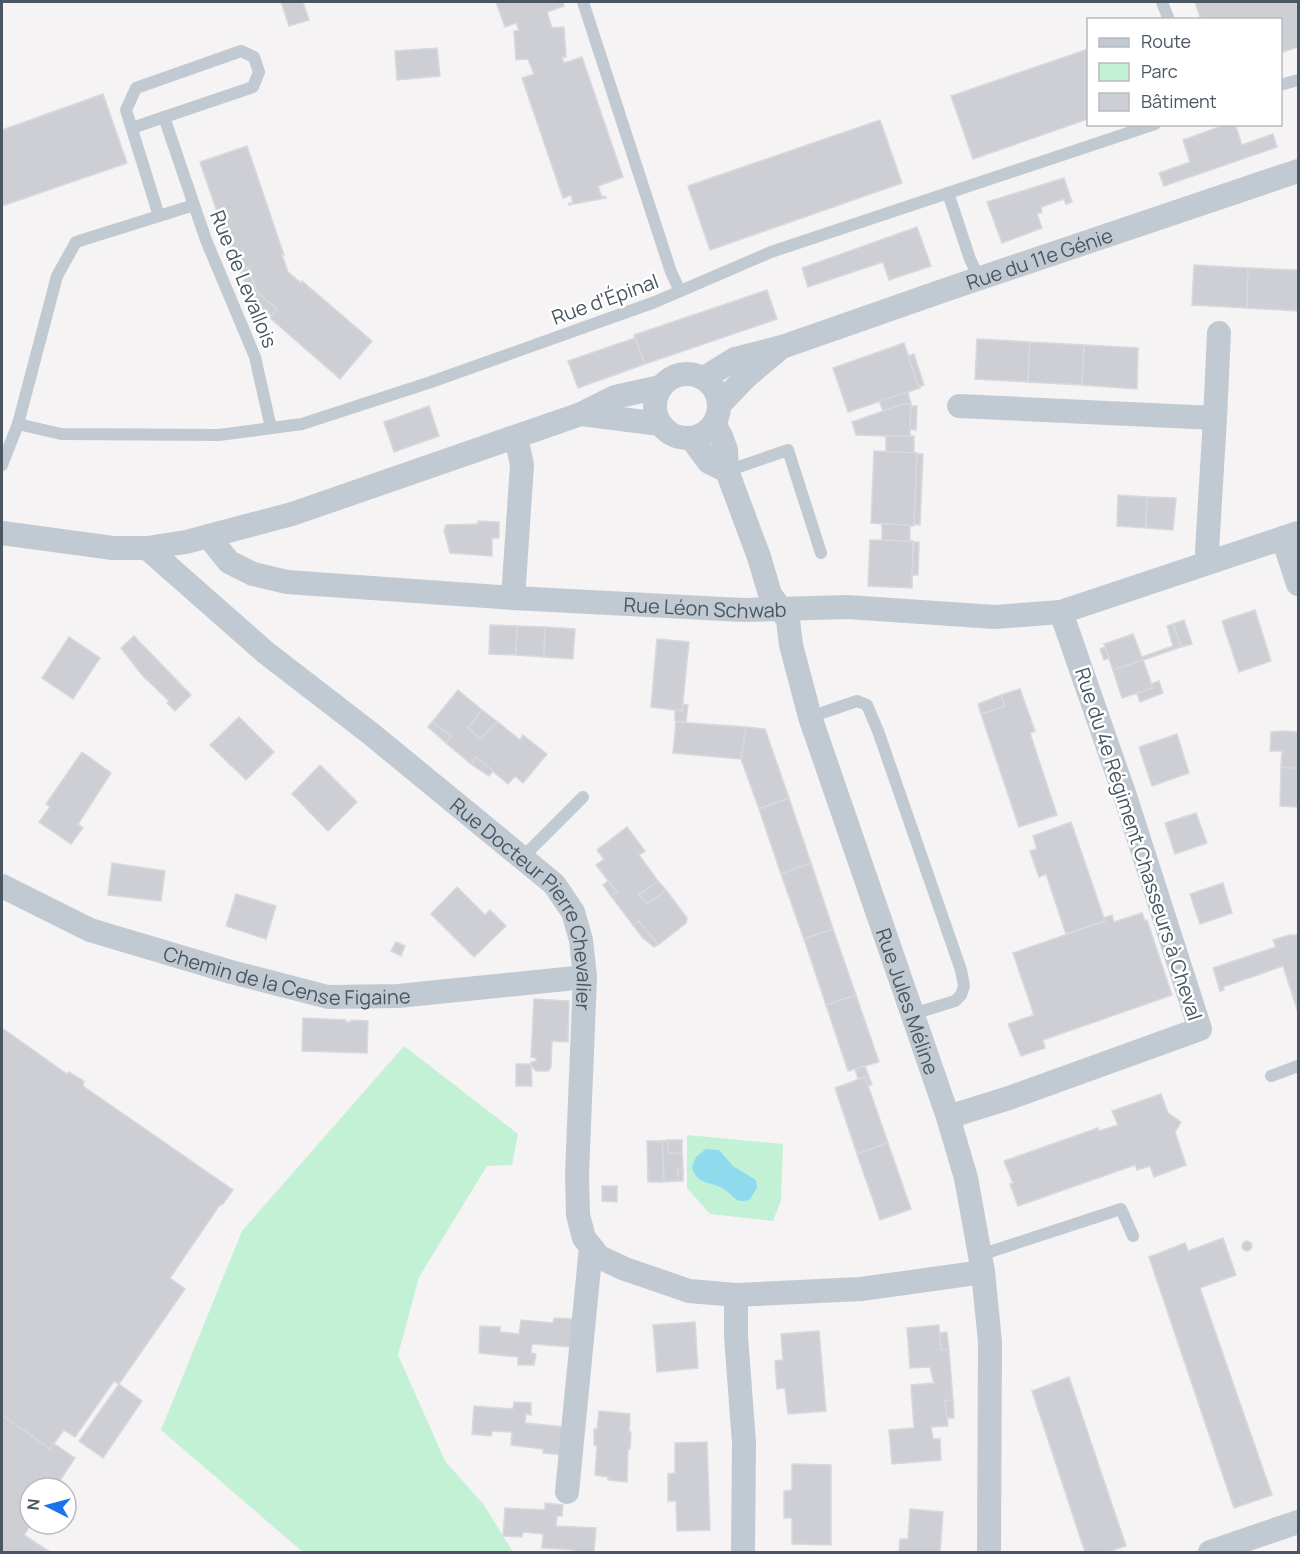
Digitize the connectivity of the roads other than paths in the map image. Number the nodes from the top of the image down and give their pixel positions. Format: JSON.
{"nodes":[{"id":1,"x":582,"y":2,"type":"edge"},
{"id":2,"x":1162,"y":2,"type":"edge"},
{"id":3,"x":1168,"y":18,"type":"edge"},
{"id":4,"x":1299,"y":80,"type":"edge"},
{"id":5,"x":1282,"y":85,"type":"edge"},
{"id":6,"x":164,"y":117,"type":"junction"},
{"id":7,"x":1149,"y":126,"type":"edge"},
{"id":8,"x":132,"y":128,"type":"junction"},
{"id":9,"x":1299,"y":171,"type":"edge"},
{"id":10,"x":948,"y":193,"type":"junction"},
{"id":11,"x":194,"y":205,"type":"junction"},
{"id":12,"x":159,"y":216,"type":"junction"},
{"id":13,"x":980,"y":278,"type":"junction"},
{"id":14,"x":680,"y":291,"type":"junction"},
{"id":15,"x":1219,"y":333,"type":"dead end"},
{"id":16,"x":782,"y":346,"type":"junction"},
{"id":17,"x":704,"y":378,"type":"junction"},
{"id":18,"x":660,"y":387,"type":"junction"},
{"id":19,"x":958,"y":406,"type":"dead end"},
{"id":20,"x":580,"y":414,"type":"junction"},
{"id":21,"x":717,"y":414,"type":"junction"},
{"id":22,"x":1215,"y":418,"type":"junction"},
{"id":23,"x":18,"y":424,"type":"junction"},
{"id":24,"x":660,"y":424,"type":"junction"},
{"id":25,"x":271,"y":428,"type":"junction"},
{"id":26,"x":516,"y":437,"type":"junction"},
{"id":27,"x":692,"y":438,"type":"junction"},
{"id":28,"x":2,"y":465,"type":"edge"},
{"id":29,"x":727,"y":471,"type":"junction"},
{"id":30,"x":2,"y":533,"type":"edge"},
{"id":31,"x":1291,"y":535,"type":"edge"},
{"id":32,"x":208,"y":536,"type":"junction"},
{"id":33,"x":147,"y":548,"type":"junction"},
{"id":34,"x":821,"y":553,"type":"dead end"},
{"id":35,"x":1210,"y":562,"type":"junction"},
{"id":36,"x":1299,"y":584,"type":"edge"},
{"id":37,"x":513,"y":598,"type":"junction"},
{"id":38,"x":779,"y":608,"type":"junction"},
{"id":39,"x":1061,"y":612,"type":"junction"},
{"id":40,"x":810,"y":717,"type":"junction"},
{"id":41,"x":582,"y":797,"type":"dead end"},
{"id":42,"x":522,"y":858,"type":"junction"},
{"id":43,"x":2,"y":886,"type":"edge"},
{"id":44,"x":585,"y":977,"type":"junction"},
{"id":45,"x":913,"y":1014,"type":"junction"},
{"id":46,"x":1299,"y":1066,"type":"edge"},
{"id":47,"x":1271,"y":1076,"type":"dead end"},
{"id":48,"x":948,"y":1117,"type":"junction"},
{"id":49,"x":1132,"y":1236,"type":"dead end"},
{"id":50,"x":591,"y":1247,"type":"junction"},
{"id":51,"x":982,"y":1263,"type":"junction"},
{"id":52,"x":736,"y":1295,"type":"junction"},
{"id":53,"x":567,"y":1492,"type":"dead end"},
{"id":54,"x":1299,"y":1522,"type":"edge"},
{"id":55,"x":743,"y":1552,"type":"edge"},
{"id":56,"x":989,"y":1552,"type":"edge"},
{"id":57,"x":1210,"y":1552,"type":"edge"}],
"edges":[{"from":1,"to":14,"type":"lane"},
{"from":2,"to":3,"type":"lane"},
{"from":4,"to":5,"type":"lane"},
{"from":6,"to":8,"type":"lane"},
{"from":6,"to":8,"type":"lane"},
{"from":6,"to":11,"type":"lane"},
{"from":7,"to":10,"type":"lane","name":"Rue d'Épinal"},
{"from":8,"to":12,"type":"lane"},
{"from":9,"to":13,"type":"street","name":"Rue du 11e Génie"},
{"from":10,"to":13,"type":"lane"},
{"from":10,"to":14,"type":"lane","name":"Rue d'Épinal"},
{"from":11,"to":12,"type":"lane","name":"Rue de Levallois"},
{"from":11,"to":25,"type":"lane","name":"Rue de Levallois"},
{"from":12,"to":23,"type":"lane","name":"Rue de Levallois"},
{"from":13,"to":16,"type":"street","name":"Rue du 11e Génie"},
{"from":14,"to":25,"type":"lane","name":"Rue d'Épinal"},
{"from":15,"to":22,"type":"street"},
{"from":16,"to":17,"type":"street","name":"Rue du 11e Génie"},
{"from":16,"to":21,"type":"street","name":"Rue du 11e Génie"},
{"from":17,"to":18,"type":"street"},
{"from":17,"to":21,"type":"street"},
{"from":18,"to":20,"type":"street"},
{"from":18,"to":24,"type":"street"},
{"from":19,"to":22,"type":"street"},
{"from":20,"to":24,"type":"street"},
{"from":20,"to":26,"type":"street"},
{"from":21,"to":27,"type":"street"},
{"from":21,"to":29,"type":"street","name":"Rue Jules Méline"},
{"from":22,"to":35,"type":"street"},
{"from":23,"to":25,"type":"lane"},
{"from":23,"to":28,"type":"lane","name":"Rue de Levallois"},
{"from":24,"to":27,"type":"street"},
{"from":26,"to":32,"type":"street"},
{"from":26,"to":37,"type":"street"},
{"from":27,"to":29,"type":"street"},
{"from":29,"to":34,"type":"lane"},
{"from":29,"to":38,"type":"street","name":"Rue Jules Méline"},
{"from":30,"to":33,"type":"street"},
{"from":31,"to":35,"type":"street","name":"Rue Léon Schwab"},
{"from":31,"to":36,"type":"street"},
{"from":32,"to":33,"type":"street"},
{"from":32,"to":37,"type":"street","name":"Rue Léon Schwab"},
{"from":33,"to":42,"type":"street","name":"Rue Docteur Pierre Chevalier"},
{"from":35,"to":39,"type":"street","name":"Rue Léon Schwab"},
{"from":37,"to":38,"type":"street","name":"Rue Léon Schwab"},
{"from":38,"to":39,"type":"street","name":"Rue Léon Schwab"},
{"from":38,"to":40,"type":"street","name":"Rue Jules Méline"},
{"from":39,"to":48,"type":"street","name":"Rue du 4e Régiment Chasseurs à Cheval"},
{"from":40,"to":45,"type":"street","name":"Rue Jules Méline"},
{"from":40,"to":45,"type":"lane"},
{"from":41,"to":42,"type":"lane"},
{"from":42,"to":44,"type":"street","name":"Rue Docteur Pierre Chevalier"},
{"from":43,"to":44,"type":"street","name":"Chemin de la Cense Figaine"},
{"from":44,"to":50,"type":"street","name":"Rue Docteur Pierre Chevalier"},
{"from":45,"to":48,"type":"street","name":"Rue Jules Méline"},
{"from":46,"to":47,"type":"lane"},
{"from":48,"to":51,"type":"street","name":"Rue Jules Méline"},
{"from":49,"to":51,"type":"lane"},
{"from":50,"to":52,"type":"street"},
{"from":50,"to":53,"type":"street"},
{"from":51,"to":52,"type":"street"},
{"from":51,"to":56,"type":"street","name":"Rue Jules Méline"},
{"from":52,"to":55,"type":"street"},
{"from":54,"to":57,"type":"street"}]}
